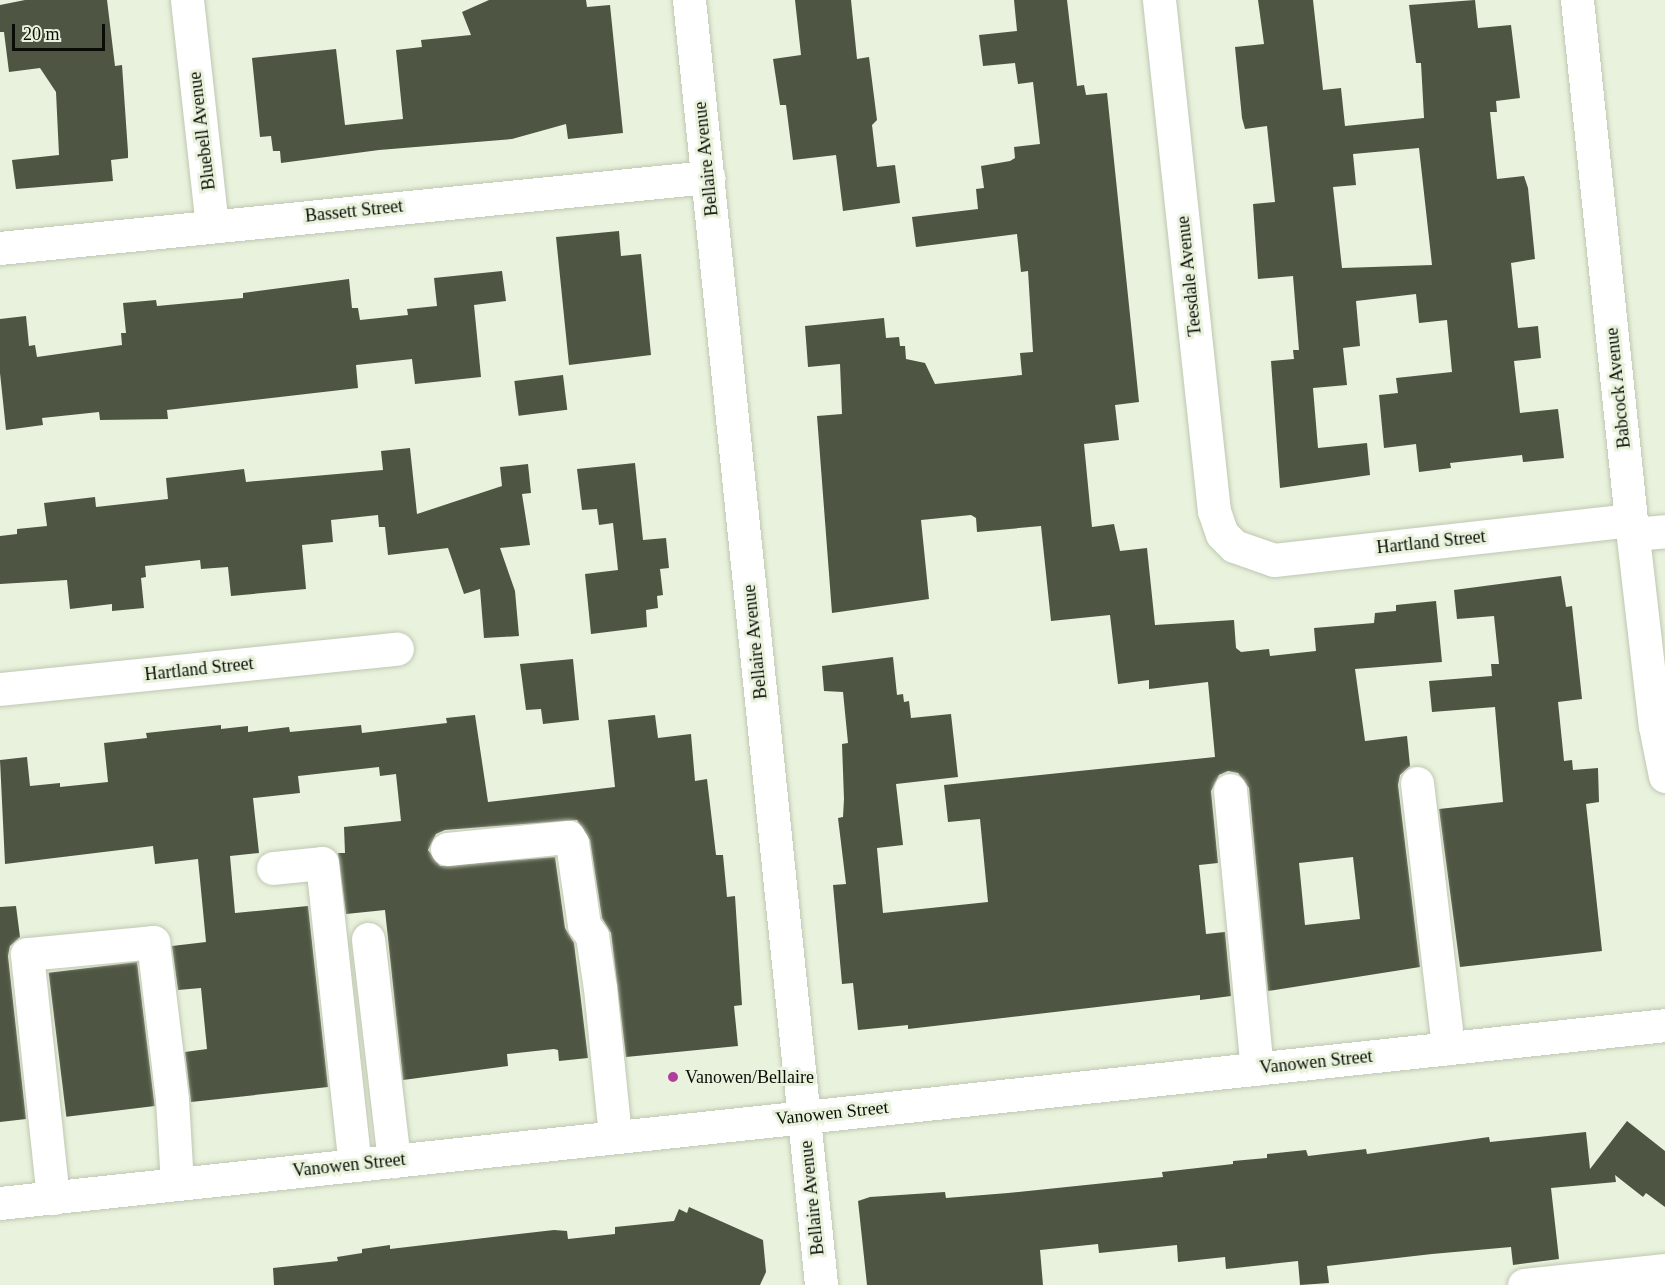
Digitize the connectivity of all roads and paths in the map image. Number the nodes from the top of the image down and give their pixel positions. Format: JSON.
{"nodes":[{"id":1,"x":187,"y":0,"type":"edge"},
{"id":2,"x":689,"y":0,"type":"edge"},
{"id":3,"x":1159,"y":0,"type":"edge"},
{"id":4,"x":1577,"y":0,"type":"edge"},
{"id":5,"x":708,"y":177,"type":"junction"},
{"id":6,"x":212,"y":225,"type":"junction"},
{"id":7,"x":0,"y":248,"type":"edge"},
{"id":8,"x":1632,"y":527,"type":"junction"},
{"id":9,"x":1665,"y":531,"type":"edge"},
{"id":10,"x":1234,"y":546,"type":"joint"},
{"id":11,"x":397,"y":649,"type":"dead end"},
{"id":12,"x":0,"y":689,"type":"edge"},
{"id":13,"x":1665,"y":776,"type":"edge"},
{"id":14,"x":1417,"y":783,"type":"dead end"},
{"id":15,"x":1230,"y":790,"type":"dead end"},
{"id":16,"x":447,"y":849,"type":"dead end"},
{"id":17,"x":273,"y":868,"type":"dead end"},
{"id":18,"x":368,"y":939,"type":"dead end"},
{"id":19,"x":1665,"y":1025,"type":"edge"},
{"id":20,"x":1448,"y":1048,"type":"junction"},
{"id":21,"x":1257,"y":1068,"type":"junction"},
{"id":22,"x":803,"y":1116,"type":"junction"},
{"id":23,"x":615,"y":1136,"type":"junction"},
{"id":24,"x":394,"y":1161,"type":"junction"},
{"id":25,"x":355,"y":1165,"type":"junction"},
{"id":26,"x":177,"y":1184,"type":"junction"},
{"id":27,"x":52,"y":1198,"type":"junction"},
{"id":28,"x":0,"y":1203,"type":"edge"},
{"id":29,"x":1665,"y":1270,"type":"edge"},
{"id":30,"x":821,"y":1285,"type":"edge"},
{"id":31,"x":1524,"y":1285,"type":"edge"}],
"edges":[{"from":1,"to":6,"type":"street","name":"Bluebell Avenue"},
{"from":2,"to":5,"type":"street","name":"Bellaire Avenue"},
{"from":3,"to":10,"type":"street","name":"Teesdale Avenue"},
{"from":4,"to":8,"type":"street","name":"Babcock Avenue"},
{"from":5,"to":6,"type":"street","name":"Bassett Street"},
{"from":5,"to":22,"type":"street","name":"Bellaire Avenue"},
{"from":6,"to":7,"type":"street","name":"Bassett Street"},
{"from":8,"to":9,"type":"street","name":"Hartland Street"},
{"from":8,"to":10,"type":"street","name":"Hartland Street"},
{"from":8,"to":13,"type":"street","name":"Babcock Avenue"},
{"from":11,"to":12,"type":"street","name":"Hartland Street"},
{"from":14,"to":20,"type":"street"},
{"from":15,"to":21,"type":"street"},
{"from":16,"to":23,"type":"street"},
{"from":17,"to":25,"type":"street"},
{"from":18,"to":24,"type":"street"},
{"from":19,"to":20,"type":"street","name":"Vanowen Street"},
{"from":20,"to":21,"type":"street","name":"Vanowen Street"},
{"from":21,"to":22,"type":"street","name":"Vanowen Street"},
{"from":22,"to":23,"type":"street","name":"Vanowen Street"},
{"from":22,"to":30,"type":"street","name":"Bellaire Avenue"},
{"from":23,"to":24,"type":"street","name":"Vanowen Street"},
{"from":24,"to":25,"type":"street","name":"Vanowen Street"},
{"from":25,"to":26,"type":"street","name":"Vanowen Street"},
{"from":26,"to":27,"type":"street","name":"Vanowen Street"},
{"from":26,"to":27,"type":"street"},
{"from":27,"to":28,"type":"street","name":"Vanowen Street"},
{"from":29,"to":31,"type":"street"}]}
